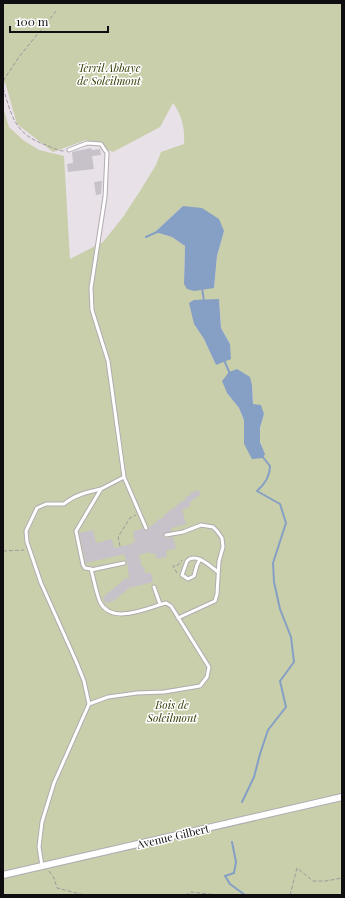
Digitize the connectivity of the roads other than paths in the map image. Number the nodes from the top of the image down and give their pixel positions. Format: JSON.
{"nodes":[{"id":1,"x":68,"y":150,"type":"road end"},
{"id":2,"x":124,"y":477,"type":"junction"},
{"id":3,"x":100,"y":489,"type":"junction"},
{"id":4,"x":146,"y":528,"type":"dead end"},
{"id":5,"x":166,"y":535,"type":"dead end"},
{"id":6,"x":200,"y":559,"type":"junction"},
{"id":7,"x":124,"y":562,"type":"dead end"},
{"id":8,"x":91,"y":570,"type":"junction"},
{"id":9,"x":218,"y":572,"type":"junction"},
{"id":10,"x":154,"y":587,"type":"dead end"},
{"id":11,"x":160,"y":604,"type":"junction"},
{"id":12,"x":178,"y":618,"type":"junction"},
{"id":13,"x":89,"y":704,"type":"junction"},
{"id":14,"x":342,"y":797,"type":"edge"},
{"id":15,"x":42,"y":866,"type":"junction"},
{"id":16,"x":3,"y":875,"type":"edge"}],
"edges":[{"from":1,"to":2,"type":"lane"},
{"from":2,"to":3,"type":"lane"},
{"from":2,"to":4,"type":"lane"},
{"from":3,"to":8,"type":"lane"},
{"from":3,"to":13,"type":"lane"},
{"from":5,"to":9,"type":"lane"},
{"from":6,"to":6,"type":"lane"},
{"from":6,"to":9,"type":"lane"},
{"from":7,"to":8,"type":"lane"},
{"from":8,"to":11,"type":"lane"},
{"from":9,"to":12,"type":"lane"},
{"from":10,"to":11,"type":"lane"},
{"from":11,"to":12,"type":"lane"},
{"from":12,"to":13,"type":"lane"},
{"from":13,"to":15,"type":"lane"},
{"from":14,"to":15,"type":"street","name":"Avenue Gilbert"},
{"from":15,"to":16,"type":"street","name":"Avenue Gilbert"}]}
